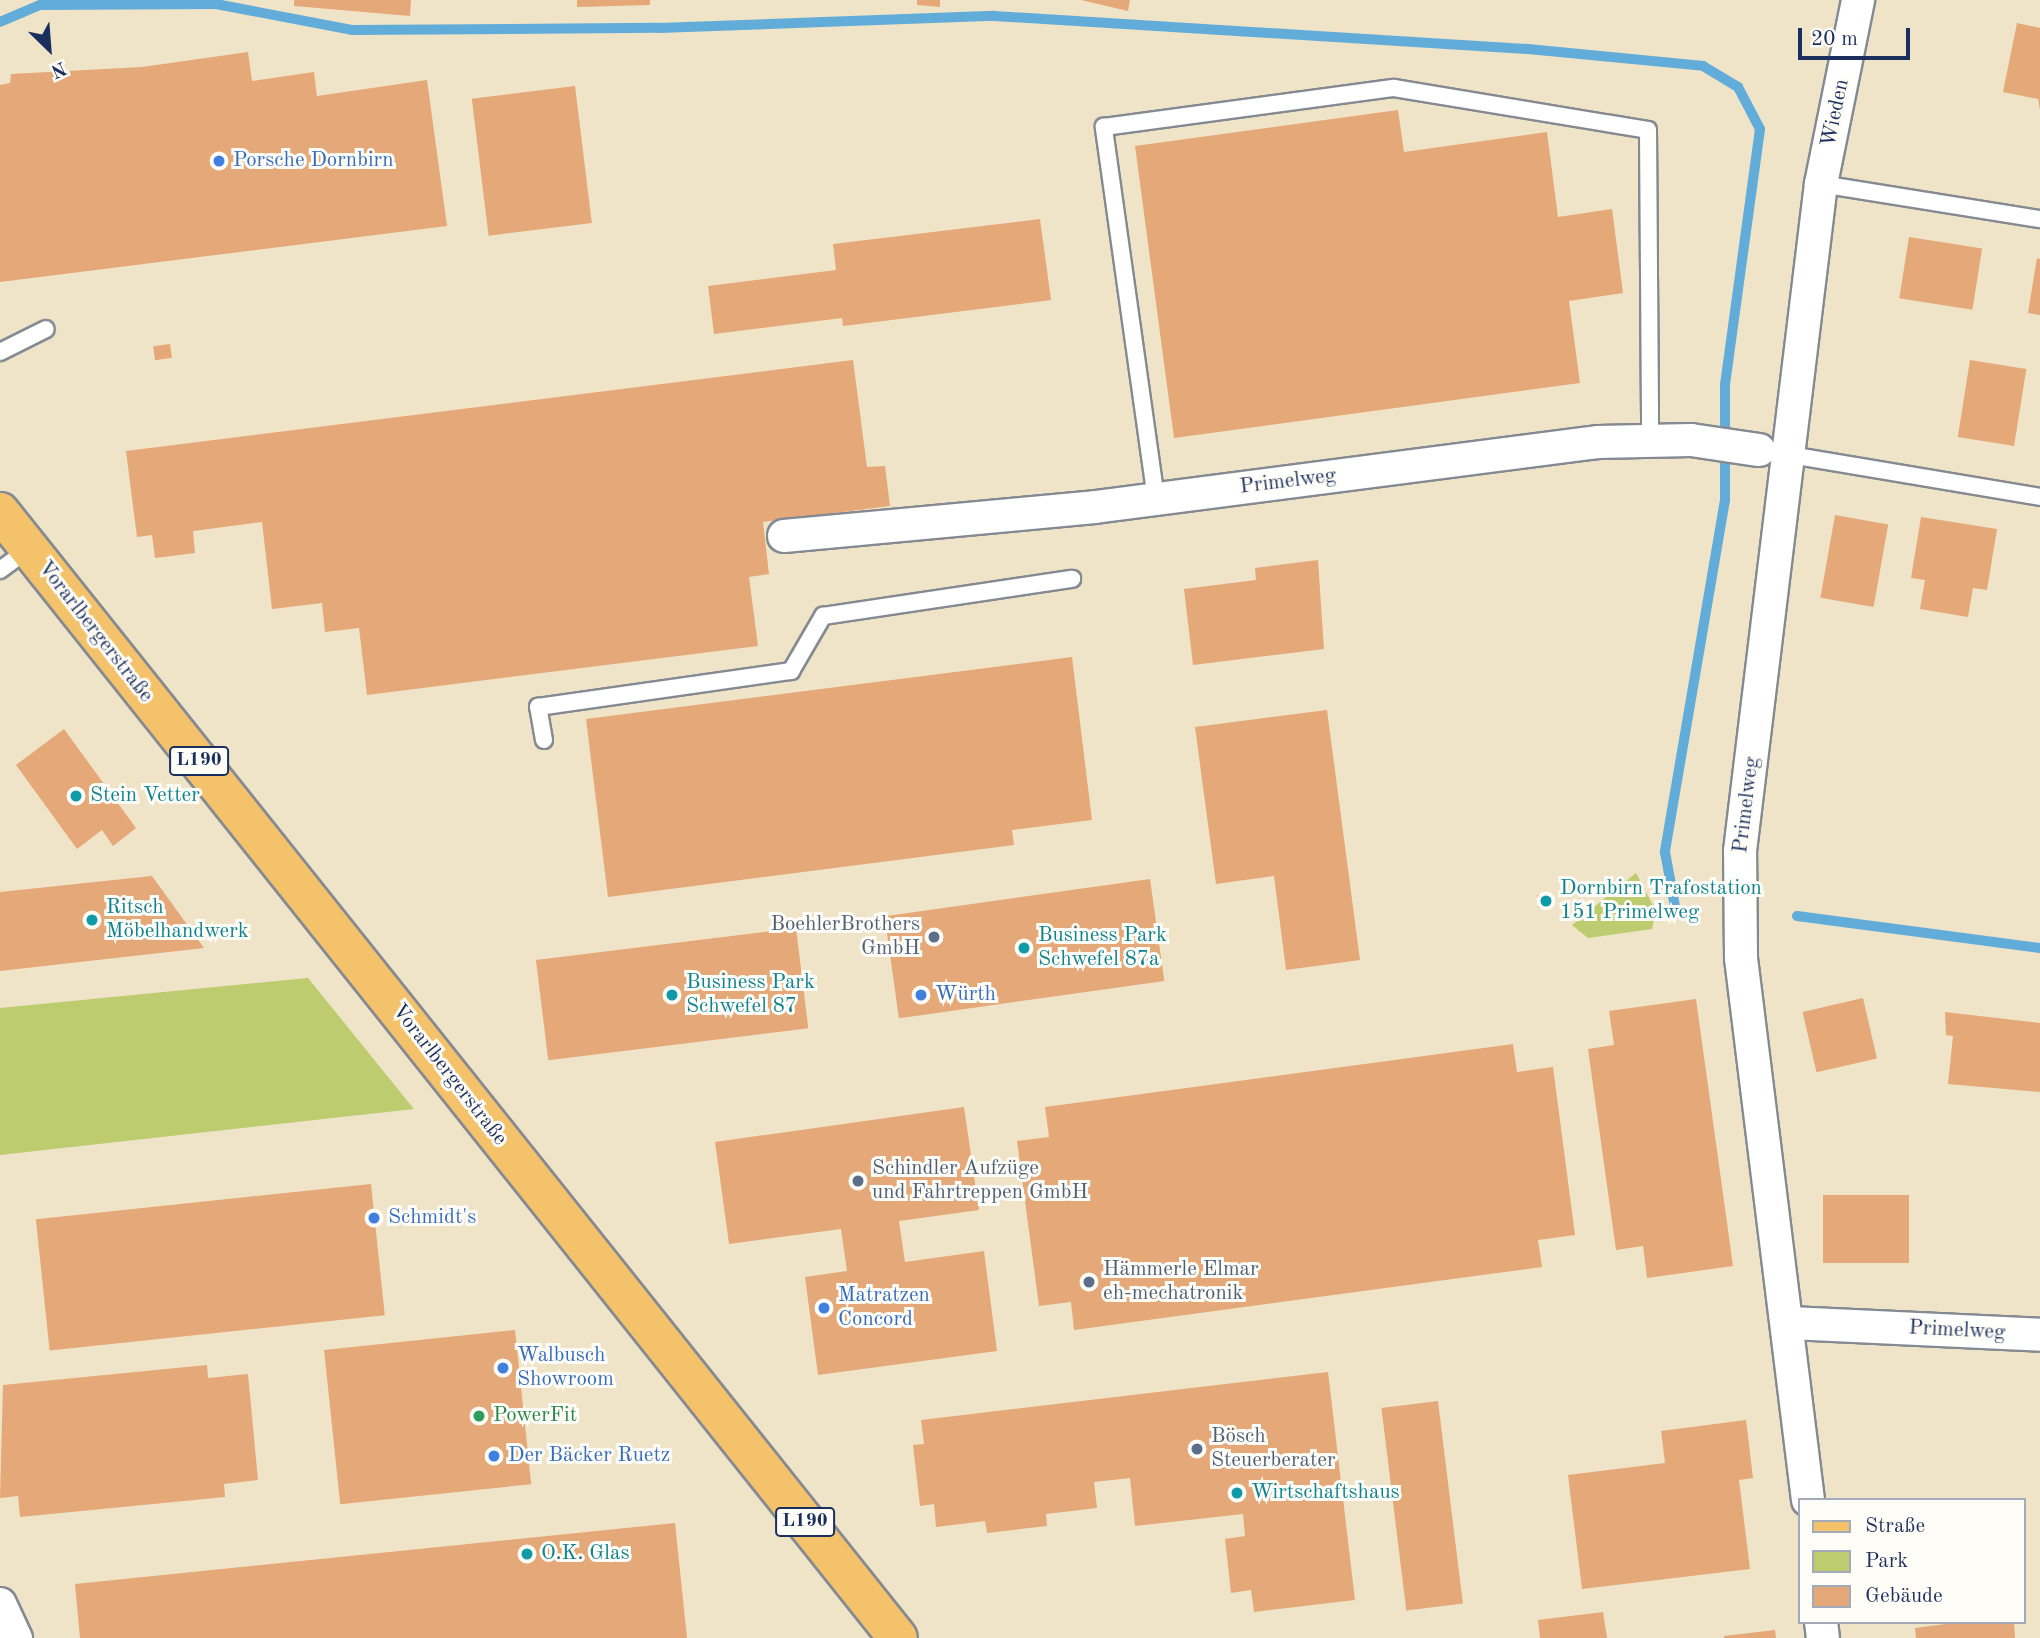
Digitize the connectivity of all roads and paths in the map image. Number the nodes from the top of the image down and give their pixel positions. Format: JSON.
{"nodes":[{"id":1,"x":1858,"y":0,"type":"edge"},
{"id":2,"x":1821,"y":184,"type":"junction"},
{"id":3,"x":2040,"y":219,"type":"edge"},
{"id":4,"x":46,"y":329,"type":"dead end"},
{"id":5,"x":0,"y":352,"type":"edge"},
{"id":6,"x":1650,"y":441,"type":"junction"},
{"id":7,"x":1759,"y":450,"type":"joint"},
{"id":8,"x":1791,"y":455,"type":"junction"},
{"id":9,"x":2040,"y":496,"type":"edge"},
{"id":10,"x":1156,"y":499,"type":"junction"},
{"id":11,"x":0,"y":512,"type":"edge"},
{"id":12,"x":785,"y":537,"type":"dead end"},
{"id":13,"x":15,"y":559,"type":"edge"},
{"id":14,"x":1072,"y":579,"type":"dead end"},
{"id":15,"x":544,"y":740,"type":"dead end"},
{"id":16,"x":1790,"y":1323,"type":"junction"},
{"id":17,"x":2040,"y":1335,"type":"edge"},
{"id":18,"x":1808,"y":1498,"type":"edge"},
{"id":19,"x":0,"y":1604,"type":"edge"},
{"id":20,"x":16,"y":1638,"type":"edge"},
{"id":21,"x":898,"y":1638,"type":"edge"}],
"edges":[{"from":1,"to":2,"type":"street","name":"Wieden"},
{"from":2,"to":3,"type":"lane"},
{"from":2,"to":8,"type":"street","name":"Primelweg"},
{"from":4,"to":5,"type":"lane"},
{"from":6,"to":7,"type":"street","name":"Primelweg"},
{"from":6,"to":10,"type":"street","name":"Primelweg"},
{"from":6,"to":10,"type":"lane"},
{"from":7,"to":8,"type":"lane","name":"Primelweg"},
{"from":8,"to":9,"type":"lane","name":"Primelweg"},
{"from":8,"to":16,"type":"street","name":"Primelweg"},
{"from":10,"to":12,"type":"street","name":"Primelweg"},
{"from":11,"to":13,"type":"main road","name":"Vorarlbergerstraße","number":"L190"},
{"from":13,"to":21,"type":"main road","name":"Vorarlbergerstraße","number":"L190"},
{"from":14,"to":15,"type":"lane"},
{"from":16,"to":17,"type":"street","name":"Primelweg"},
{"from":16,"to":18,"type":"street","name":"Primelweg"},
{"from":19,"to":20,"type":"street"}]}
